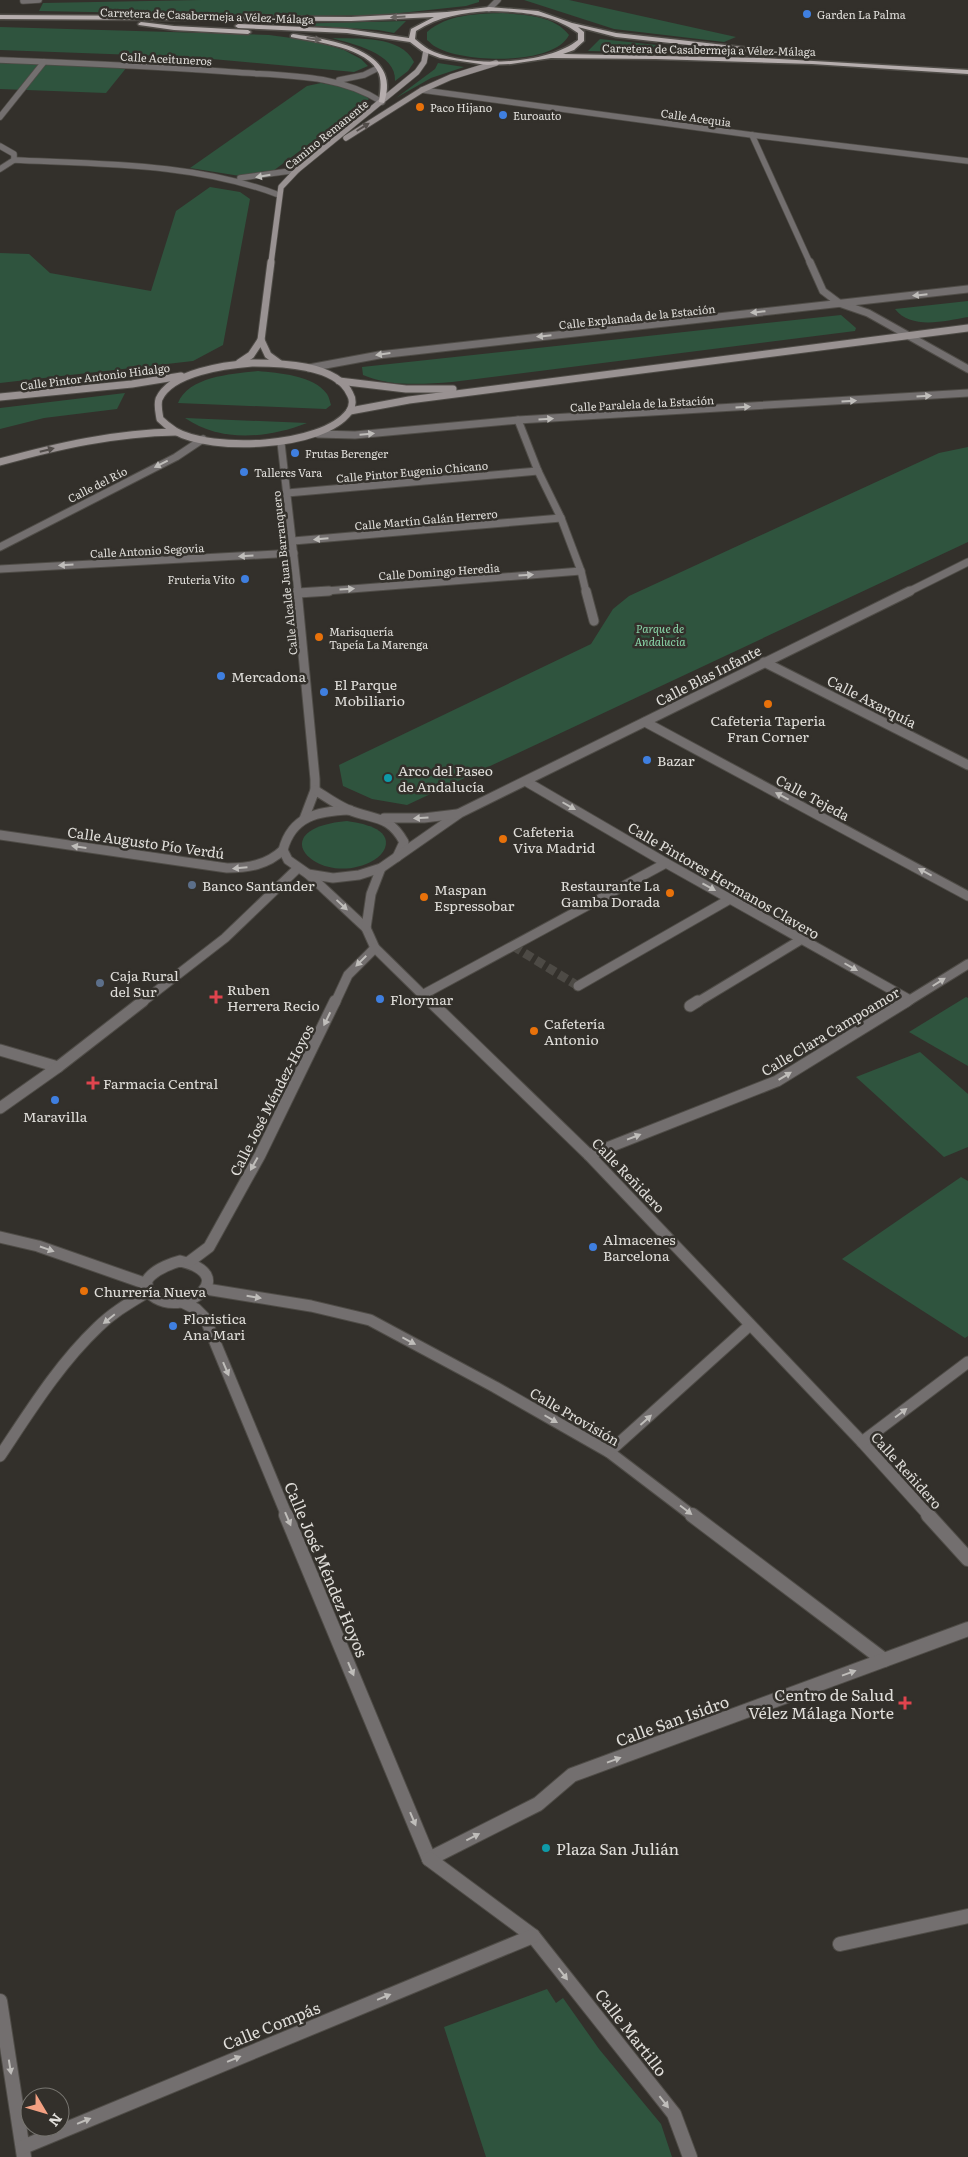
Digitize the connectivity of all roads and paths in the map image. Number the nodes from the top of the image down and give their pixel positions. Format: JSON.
{"nodes":[{"id":1,"x":39,"y":0,"type":"edge"},
{"id":2,"x":498,"y":0,"type":"edge"},
{"id":3,"x":23,"y":1,"type":"dead end"},
{"id":4,"x":490,"y":9,"type":"junction"},
{"id":5,"x":446,"y":14,"type":"junction"},
{"id":6,"x":0,"y":17,"type":"edge"},
{"id":7,"x":126,"y":22,"type":"junction"},
{"id":8,"x":571,"y":23,"type":"junction"},
{"id":9,"x":412,"y":40,"type":"junction"},
{"id":10,"x":426,"y":51,"type":"junction"},
{"id":11,"x":767,"y":52,"type":"dead end"},
{"id":12,"x":777,"y":53,"type":"dead end"},
{"id":13,"x":552,"y":56,"type":"junction"},
{"id":14,"x":0,"y":60,"type":"edge"},
{"id":15,"x":44,"y":62,"type":"junction"},
{"id":16,"x":496,"y":63,"type":"junction"},
{"id":17,"x":866,"y":64,"type":"junction"},
{"id":18,"x":378,"y":68,"type":"junction"},
{"id":19,"x":968,"y":72,"type":"edge"},
{"id":20,"x":330,"y":81,"type":"junction"},
{"id":21,"x":422,"y":90,"type":"junction"},
{"id":22,"x":382,"y":102,"type":"junction"},
{"id":23,"x":0,"y":117,"type":"edge"},
{"id":24,"x":752,"y":135,"type":"junction"},
{"id":25,"x":0,"y":146,"type":"edge"},
{"id":26,"x":14,"y":160,"type":"junction"},
{"id":27,"x":968,"y":161,"type":"edge"},
{"id":28,"x":307,"y":162,"type":"junction"},
{"id":29,"x":0,"y":169,"type":"edge"},
{"id":30,"x":297,"y":170,"type":"junction"},
{"id":31,"x":229,"y":178,"type":"junction"},
{"id":32,"x":279,"y":195,"type":"junction"},
{"id":33,"x":968,"y":289,"type":"edge"},
{"id":34,"x":839,"y":303,"type":"junction"},
{"id":35,"x":968,"y":328,"type":"edge"},
{"id":36,"x":909,"y":336,"type":"junction"},
{"id":37,"x":261,"y":340,"type":"junction"},
{"id":38,"x":238,"y":364,"type":"junction"},
{"id":39,"x":280,"y":364,"type":"junction"},
{"id":40,"x":309,"y":368,"type":"junction"},
{"id":41,"x":968,"y":370,"type":"edge"},
{"id":42,"x":192,"y":374,"type":"junction"},
{"id":43,"x":339,"y":381,"type":"junction"},
{"id":44,"x":504,"y":388,"type":"junction"},
{"id":45,"x":968,"y":393,"type":"edge"},
{"id":46,"x":0,"y":397,"type":"edge"},
{"id":47,"x":350,"y":411,"type":"junction"},
{"id":48,"x":518,"y":420,"type":"junction"},
{"id":49,"x":176,"y":432,"type":"junction"},
{"id":50,"x":318,"y":434,"type":"junction"},
{"id":51,"x":203,"y":440,"type":"junction"},
{"id":52,"x":281,"y":443,"type":"junction"},
{"id":53,"x":0,"y":462,"type":"edge"},
{"id":54,"x":538,"y":471,"type":"junction"},
{"id":55,"x":287,"y":493,"type":"junction"},
{"id":56,"x":562,"y":518,"type":"junction"},
{"id":57,"x":293,"y":541,"type":"junction"},
{"id":58,"x":0,"y":547,"type":"edge"},
{"id":59,"x":294,"y":553,"type":"junction"},
{"id":60,"x":968,"y":562,"type":"edge"},
{"id":61,"x":0,"y":569,"type":"edge"},
{"id":62,"x":581,"y":571,"type":"junction"},
{"id":63,"x":298,"y":593,"type":"junction"},
{"id":64,"x":594,"y":621,"type":"dead end"},
{"id":65,"x":764,"y":662,"type":"junction"},
{"id":66,"x":645,"y":722,"type":"junction"},
{"id":67,"x":968,"y":765,"type":"edge"},
{"id":68,"x":526,"y":782,"type":"junction"},
{"id":69,"x":315,"y":790,"type":"junction"},
{"id":70,"x":350,"y":810,"type":"junction"},
{"id":71,"x":460,"y":813,"type":"junction"},
{"id":72,"x":382,"y":818,"type":"junction"},
{"id":73,"x":304,"y":819,"type":"junction"},
{"id":74,"x":0,"y":835,"type":"edge"},
{"id":75,"x":283,"y":850,"type":"junction"},
{"id":76,"x":397,"y":858,"type":"junction"},
{"id":77,"x":666,"y":864,"type":"junction"},
{"id":78,"x":298,"y":868,"type":"junction"},
{"id":79,"x":381,"y":868,"type":"junction"},
{"id":80,"x":308,"y":874,"type":"junction"},
{"id":81,"x":968,"y":896,"type":"edge"},
{"id":82,"x":730,"y":899,"type":"junction"},
{"id":83,"x":366,"y":928,"type":"junction"},
{"id":84,"x":802,"y":939,"type":"junction"},
{"id":85,"x":375,"y":948,"type":"junction"},
{"id":86,"x":968,"y":964,"type":"edge"},
{"id":87,"x":578,"y":986,"type":"dead end"},
{"id":88,"x":424,"y":994,"type":"junction"},
{"id":89,"x":910,"y":1000,"type":"junction"},
{"id":90,"x":690,"y":1006,"type":"dead end"},
{"id":91,"x":0,"y":1050,"type":"edge"},
{"id":92,"x":58,"y":1067,"type":"junction"},
{"id":93,"x":0,"y":1108,"type":"edge"},
{"id":94,"x":589,"y":1154,"type":"junction"},
{"id":95,"x":0,"y":1238,"type":"edge"},
{"id":96,"x":189,"y":1262,"type":"junction"},
{"id":97,"x":148,"y":1288,"type":"junction"},
{"id":98,"x":206,"y":1289,"type":"junction"},
{"id":99,"x":182,"y":1302,"type":"junction"},
{"id":100,"x":750,"y":1325,"type":"junction"},
{"id":101,"x":968,"y":1362,"type":"edge"},
{"id":102,"x":862,"y":1442,"type":"junction"},
{"id":103,"x":610,"y":1452,"type":"junction"},
{"id":104,"x":0,"y":1456,"type":"edge"},
{"id":105,"x":968,"y":1559,"type":"edge"},
{"id":106,"x":968,"y":1629,"type":"edge"},
{"id":107,"x":884,"y":1660,"type":"junction"},
{"id":108,"x":430,"y":1859,"type":"junction"},
{"id":109,"x":968,"y":1916,"type":"edge"},
{"id":110,"x":533,"y":1936,"type":"junction"},
{"id":111,"x":840,"y":1944,"type":"dead end"},
{"id":112,"x":0,"y":2001,"type":"edge"},
{"id":113,"x":23,"y":2152,"type":"edge"},
{"id":114,"x":690,"y":2157,"type":"edge"}],
"edges":[{"from":1,"to":3,"type":"street"},
{"from":2,"to":4,"type":"street"},
{"from":4,"to":5,"type":"main road","name":"Carretera de Casabermeja a Vélez-Málaga"},
{"from":4,"to":8,"type":"main road","name":"Carretera de Casabermeja a Vélez-Málaga"},
{"from":5,"to":6,"type":"main road","name":"Carretera de Casabermeja a Vélez-Málaga","one_way":true},
{"from":5,"to":9,"type":"main road"},
{"from":6,"to":7,"type":"main road","name":"Carretera de Casabermeja a Vélez-Málaga"},
{"from":7,"to":9,"type":"main road","name":"Carretera de Casabermeja a Vélez-Málaga"},
{"from":7,"to":18,"type":"main road","one_way":true},
{"from":8,"to":11,"type":"main road","name":"Carretera de Casabermeja a Vélez-Málaga"},
{"from":8,"to":13,"type":"main road"},
{"from":9,"to":10,"type":"main road"},
{"from":10,"to":16,"type":"main road"},
{"from":10,"to":22,"type":"street","name":"Camino Remanente"},
{"from":12,"to":17,"type":"main road","name":"Carretera de Casabermeja a Vélez-Málaga"},
{"from":13,"to":16,"type":"main road"},
{"from":13,"to":17,"type":"main road","name":"Carretera de Casabermeja a Vélez-Málaga"},
{"from":14,"to":15,"type":"street","name":"Calle Aceituneros"},
{"from":15,"to":20,"type":"street","name":"Calle Aceituneros"},
{"from":15,"to":23,"type":"street"},
{"from":16,"to":21,"type":"street"},
{"from":17,"to":19,"type":"main road","name":"Carretera de Casabermeja a Vélez-Málaga"},
{"from":18,"to":20,"type":"street","name":"Calle Aceituneros"},
{"from":18,"to":22,"type":"main road"},
{"from":20,"to":22,"type":"street","name":"Calle Aceituneros"},
{"from":21,"to":24,"type":"street","name":"Calle Acequia"},
{"from":28,"to":21,"type":"street","one_way":true},
{"from":22,"to":28,"type":"street","name":"Camino Remanente"},
{"from":24,"to":27,"type":"street","name":"Calle Acequia"},
{"from":24,"to":34,"type":"street"},
{"from":25,"to":26,"type":"street"},
{"from":26,"to":29,"type":"street"},
{"from":26,"to":31,"type":"street"},
{"from":28,"to":30,"type":"street","name":"Camino Remanente"},
{"from":30,"to":31,"type":"street","one_way":true},
{"from":30,"to":32,"type":"street","name":"Camino Remanente"},
{"from":31,"to":32,"type":"street"},
{"from":32,"to":37,"type":"street","name":"Camino Remanente"},
{"from":33,"to":34,"type":"street","name":"Calle Explanada de la Estación","one_way":true},
{"from":34,"to":36,"type":"street"},
{"from":34,"to":40,"type":"street","name":"Calle Explanada de la Estación","one_way":true},
{"from":35,"to":36,"type":"street"},
{"from":36,"to":41,"type":"street"},
{"from":36,"to":44,"type":"street"},
{"from":37,"to":38,"type":"street"},
{"from":37,"to":39,"type":"street"},
{"from":38,"to":39,"type":"street"},
{"from":38,"to":42,"type":"street"},
{"from":39,"to":40,"type":"street"},
{"from":40,"to":43,"type":"street"},
{"from":42,"to":46,"type":"street","name":"Calle Pintor Antonio Hidalgo"},
{"from":42,"to":49,"type":"street"},
{"from":43,"to":44,"type":"street"},
{"from":43,"to":47,"type":"street"},
{"from":44,"to":47,"type":"street"},
{"from":48,"to":45,"type":"street","name":"Calle Paralela de la Estación","one_way":true},
{"from":47,"to":50,"type":"street"},
{"from":50,"to":48,"type":"street","name":"Calle Paralela de la Estación","one_way":true},
{"from":48,"to":54,"type":"street"},
{"from":49,"to":51,"type":"street"},
{"from":53,"to":49,"type":"street","one_way":true},
{"from":50,"to":52,"type":"street"},
{"from":51,"to":52,"type":"street"},
{"from":51,"to":58,"type":"street","name":"Calle del Río","one_way":true},
{"from":52,"to":55,"type":"street","name":"Calle Alcalde Juan Barranquero"},
{"from":54,"to":55,"type":"street","name":"Calle Pintor Eugenio Chicano"},
{"from":54,"to":56,"type":"street"},
{"from":55,"to":57,"type":"street","name":"Calle Alcalde Juan Barranquero"},
{"from":56,"to":57,"type":"street","name":"Calle Martín Galán Herrero","one_way":true},
{"from":56,"to":62,"type":"street"},
{"from":57,"to":59,"type":"street","name":"Calle Alcalde Juan Barranquero"},
{"from":59,"to":61,"type":"street","name":"Calle Antonio Segovia","one_way":true},
{"from":59,"to":63,"type":"street","name":"Calle Alcalde Juan Barranquero"},
{"from":60,"to":65,"type":"street","name":"Calle Blas Infante"},
{"from":63,"to":62,"type":"street","name":"Calle Domingo Heredia","one_way":true},
{"from":62,"to":64,"type":"street"},
{"from":63,"to":69,"type":"street","name":"Calle Alcalde Juan Barranquero"},
{"from":65,"to":66,"type":"street","name":"Calle Blas Infante"},
{"from":65,"to":67,"type":"street","name":"Calle Axarquía"},
{"from":66,"to":68,"type":"street","name":"Calle Blas Infante"},
{"from":81,"to":66,"type":"street","name":"Calle Tejeda","one_way":true},
{"from":68,"to":71,"type":"street","name":"Calle Blas Infante"},
{"from":68,"to":77,"type":"street","name":"Calle Pintores Hermanos Clavero","one_way":true},
{"from":69,"to":70,"type":"street"},
{"from":69,"to":73,"type":"street","name":"Calle Alcalde Juan Barranquero"},
{"from":70,"to":72,"type":"street"},
{"from":70,"to":73,"type":"street"},
{"from":71,"to":72,"type":"street","name":"Calle Blas Infante","one_way":true},
{"from":71,"to":76,"type":"street","name":"Calle Blas Infante"},
{"from":72,"to":76,"type":"street"},
{"from":73,"to":75,"type":"street"},
{"from":75,"to":74,"type":"street","name":"Calle Augusto Pío Verdú","one_way":true},
{"from":75,"to":78,"type":"street"},
{"from":76,"to":79,"type":"street"},
{"from":77,"to":82,"type":"street","name":"Calle Pintores Hermanos Clavero","one_way":true},
{"from":77,"to":88,"type":"street"},
{"from":78,"to":80,"type":"street"},
{"from":78,"to":92,"type":"street"},
{"from":79,"to":80,"type":"street"},
{"from":79,"to":83,"type":"street"},
{"from":80,"to":83,"type":"street","name":"Calle Reñidero","one_way":true},
{"from":82,"to":84,"type":"street","name":"Calle Pintores Hermanos Clavero"},
{"from":82,"to":87,"type":"street"},
{"from":83,"to":85,"type":"street","name":"Calle Reñidero"},
{"from":84,"to":89,"type":"street","name":"Calle Pintores Hermanos Clavero","one_way":true},
{"from":84,"to":90,"type":"street"},
{"from":85,"to":88,"type":"street","name":"Calle Reñidero"},
{"from":85,"to":96,"type":"street","name":"Calle José Méndez-Hoyos","one_way":true},
{"from":89,"to":86,"type":"street","name":"Calle Clara Campoamor","one_way":true},
{"from":88,"to":94,"type":"street","name":"Calle Reñidero"},
{"from":94,"to":89,"type":"street","name":"Calle Clara Campoamor","one_way":true},
{"from":91,"to":92,"type":"street"},
{"from":92,"to":93,"type":"street"},
{"from":94,"to":100,"type":"street","name":"Calle Reñidero"},
{"from":95,"to":97,"type":"street","one_way":true},
{"from":96,"to":97,"type":"street"},
{"from":96,"to":98,"type":"street"},
{"from":97,"to":99,"type":"street"},
{"from":97,"to":104,"type":"street","one_way":true},
{"from":98,"to":99,"type":"street"},
{"from":98,"to":103,"type":"street","name":"Calle Provisión","one_way":true},
{"from":99,"to":108,"type":"street","name":"Calle José Méndez Hoyos","one_way":true},
{"from":100,"to":102,"type":"street","name":"Calle Reñidero"},
{"from":103,"to":100,"type":"street","one_way":true},
{"from":102,"to":101,"type":"street","one_way":true},
{"from":102,"to":105,"type":"street","name":"Calle Reñidero"},
{"from":103,"to":107,"type":"street","name":"Calle Provisión","one_way":true},
{"from":106,"to":107,"type":"street","name":"Calle San Isidro"},
{"from":108,"to":107,"type":"street","name":"Calle San Isidro","one_way":true},
{"from":108,"to":110,"type":"street"},
{"from":109,"to":111,"type":"street"},
{"from":113,"to":110,"type":"street","name":"Calle Compás","one_way":true},
{"from":110,"to":114,"type":"street","name":"Calle Martillo","one_way":true},
{"from":112,"to":113,"type":"street","one_way":true}]}
